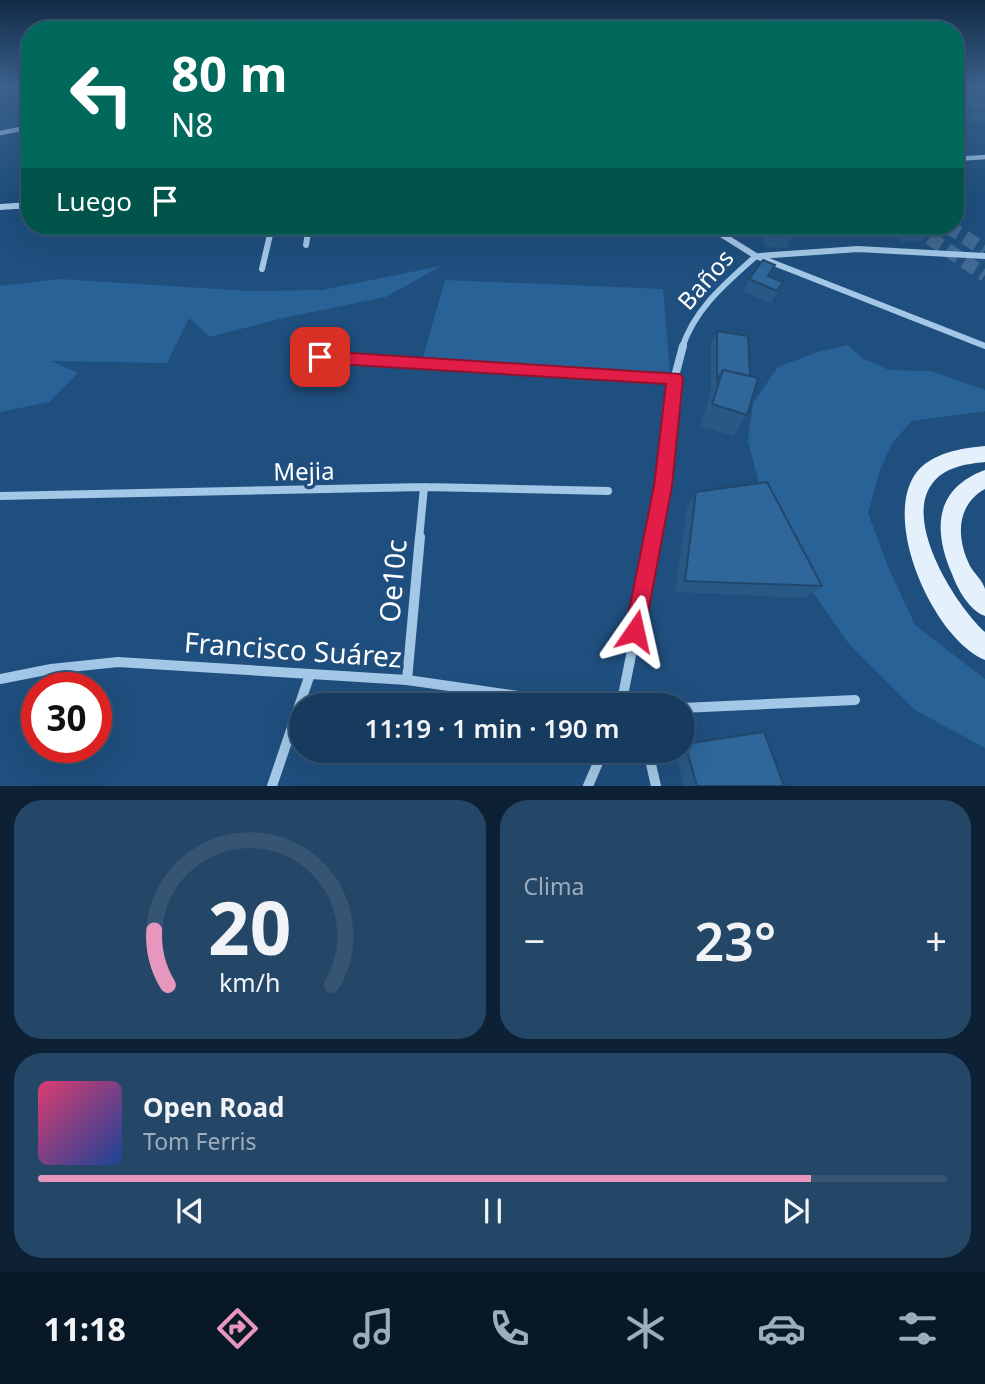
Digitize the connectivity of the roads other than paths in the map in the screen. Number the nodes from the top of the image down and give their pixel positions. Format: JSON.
{"nodes":[{"id":1,"x":21,"y":129,"type":"edge"},
{"id":2,"x":0,"y":133,"type":"edge"},
{"id":3,"x":985,"y":157,"type":"edge"},
{"id":4,"x":964,"y":158,"type":"edge"},
{"id":5,"x":21,"y":205,"type":"edge"},
{"id":6,"x":0,"y":206,"type":"edge"},
{"id":7,"x":270,"y":235,"type":"edge"},
{"id":8,"x":308,"y":235,"type":"edge"},
{"id":9,"x":722,"y":235,"type":"edge"},
{"id":10,"x":306,"y":246,"type":"dead end"},
{"id":11,"x":756,"y":256,"type":"junction"},
{"id":12,"x":985,"y":256,"type":"edge"},
{"id":13,"x":262,"y":269,"type":"dead end"},
{"id":14,"x":985,"y":346,"type":"edge"},
{"id":15,"x":320,"y":357,"type":"dead end"},
{"id":16,"x":675,"y":378,"type":"junction"},
{"id":17,"x":985,"y":454,"type":"edge"},
{"id":18,"x":985,"y":479,"type":"edge"},
{"id":19,"x":424,"y":487,"type":"junction"},
{"id":20,"x":608,"y":491,"type":"dead end"},
{"id":21,"x":0,"y":496,"type":"edge"},
{"id":22,"x":985,"y":605,"type":"edge"},
{"id":23,"x":985,"y":648,"type":"edge"},
{"id":24,"x":310,"y":674,"type":"junction"},
{"id":25,"x":0,"y":679,"type":"edge"},
{"id":26,"x":407,"y":680,"type":"junction"},
{"id":27,"x":498,"y":693,"type":"edge"},
{"id":28,"x":623,"y":693,"type":"edge"},
{"id":29,"x":855,"y":699,"type":"dead end"},
{"id":30,"x":695,"y":707,"type":"edge"},
{"id":31,"x":598,"y":763,"type":"edge"},
{"id":32,"x":651,"y":763,"type":"edge"},
{"id":33,"x":272,"y":786,"type":"edge"},
{"id":34,"x":588,"y":786,"type":"edge"},
{"id":35,"x":656,"y":786,"type":"edge"}],
"edges":[{"from":1,"to":2,"type":"street"},
{"from":3,"to":4,"type":"street"},
{"from":5,"to":6,"type":"street"},
{"from":7,"to":13,"type":"street"},
{"from":8,"to":10,"type":"street"},
{"from":9,"to":11,"type":"street"},
{"from":11,"to":12,"type":"street"},
{"from":11,"to":14,"type":"street"},
{"from":11,"to":16,"type":"street","name":"Baños"},
{"from":15,"to":16,"type":"street"},
{"from":16,"to":28,"type":"street","name":"Baños"},
{"from":17,"to":23,"type":"main road"},
{"from":18,"to":22,"type":"main road"},
{"from":19,"to":20,"type":"street","name":"Mejia"},
{"from":19,"to":21,"type":"street","name":"Mejia"},
{"from":19,"to":26,"type":"street","name":"Oe10c"},
{"from":24,"to":25,"type":"street","name":"Francisco Suárez"},
{"from":24,"to":26,"type":"street","name":"Francisco Suárez"},
{"from":24,"to":33,"type":"street"},
{"from":26,"to":27,"type":"street","name":"Francisco Suárez"},
{"from":29,"to":30,"type":"street"},
{"from":31,"to":34,"type":"street"},
{"from":32,"to":35,"type":"street"}]}
